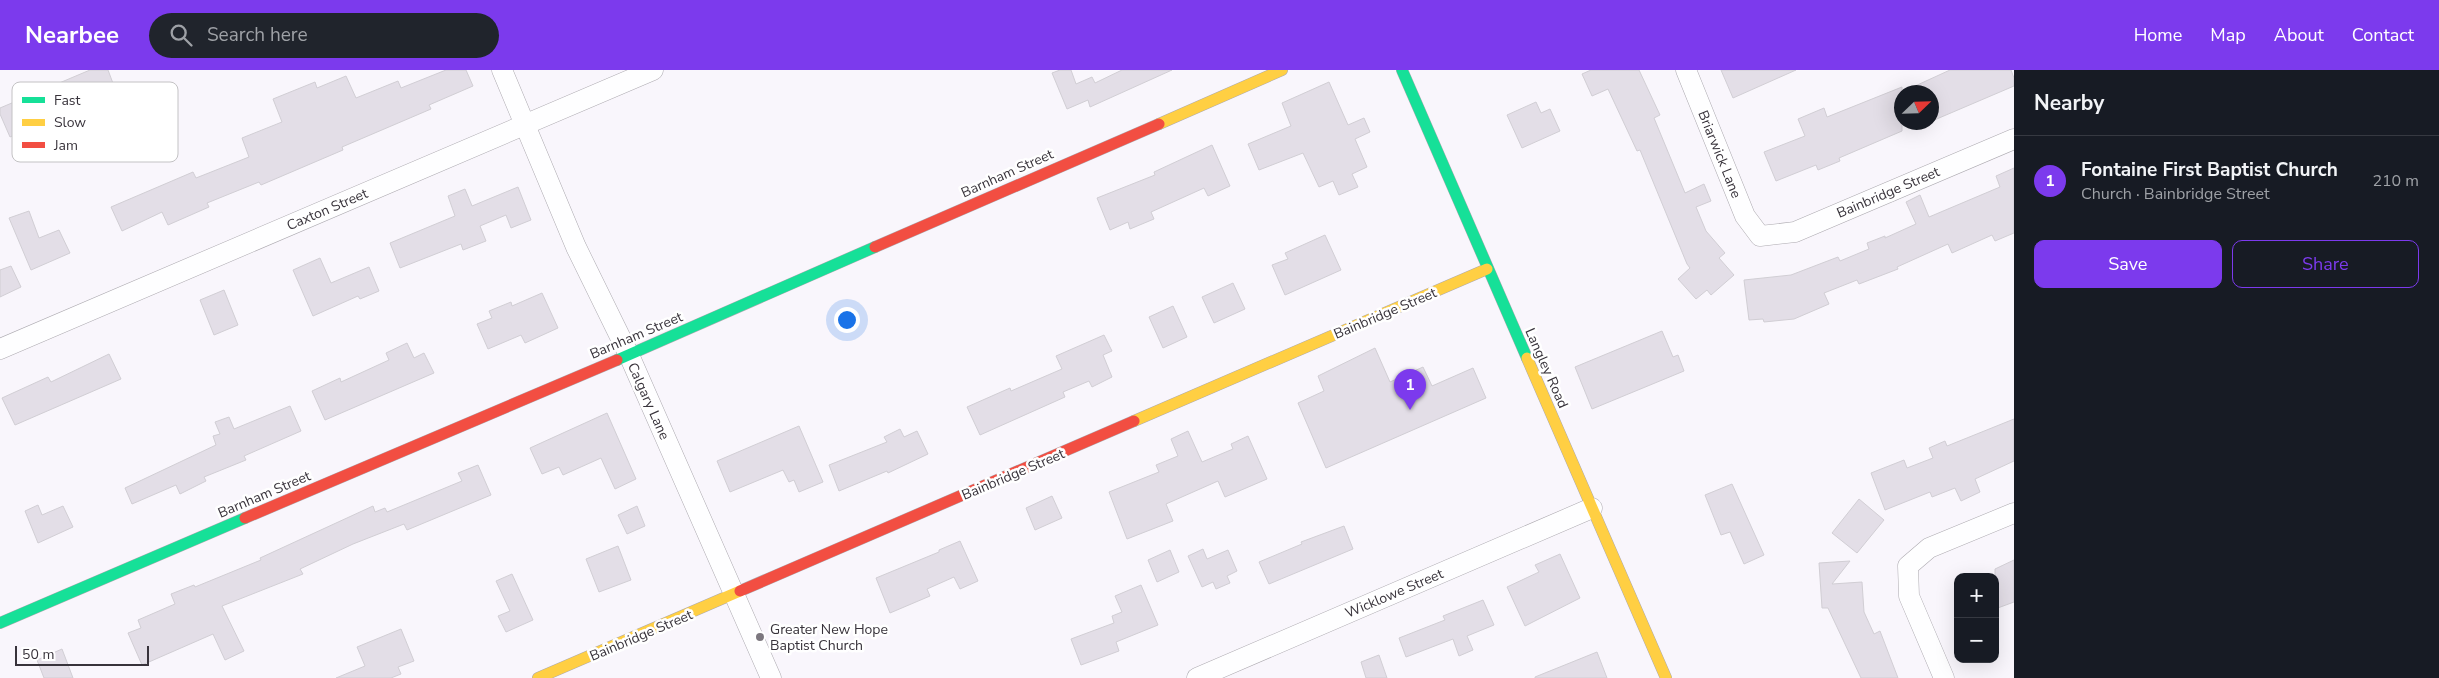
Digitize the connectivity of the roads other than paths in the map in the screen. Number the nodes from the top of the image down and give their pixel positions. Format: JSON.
{"nodes":[{"id":1,"x":502,"y":70,"type":"edge"},
{"id":2,"x":653,"y":70,"type":"edge"},
{"id":3,"x":1282,"y":70,"type":"edge"},
{"id":4,"x":1402,"y":70,"type":"edge"},
{"id":5,"x":1686,"y":70,"type":"edge"},
{"id":6,"x":525,"y":125,"type":"junction"},
{"id":7,"x":2014,"y":139,"type":"edge"},
{"id":8,"x":1760,"y":236,"type":"joint"},
{"id":9,"x":1487,"y":269,"type":"junction"},
{"id":10,"x":0,"y":349,"type":"edge"},
{"id":11,"x":629,"y":355,"type":"junction"},
{"id":12,"x":1592,"y":508,"type":"junction"},
{"id":13,"x":2014,"y":513,"type":"edge"},
{"id":14,"x":735,"y":594,"type":"junction"},
{"id":15,"x":0,"y":623,"type":"edge"},
{"id":16,"x":538,"y":678,"type":"edge"},
{"id":17,"x":771,"y":678,"type":"edge"},
{"id":18,"x":1196,"y":678,"type":"edge"},
{"id":19,"x":1666,"y":678,"type":"edge"},
{"id":20,"x":1944,"y":678,"type":"edge"}],
"edges":[{"from":1,"to":6,"type":"street","name":"Calgary Lane"},
{"from":2,"to":6,"type":"street","name":"Caxton Street"},
{"from":3,"to":11,"type":"street","name":"Barnham Street"},
{"from":4,"to":9,"type":"street","name":"Langley Road"},
{"from":5,"to":8,"type":"street","name":"Briarwick Lane"},
{"from":6,"to":10,"type":"street","name":"Caxton Street"},
{"from":6,"to":11,"type":"street","name":"Calgary Lane"},
{"from":7,"to":8,"type":"street","name":"Bainbridge Street"},
{"from":9,"to":12,"type":"street","name":"Langley Road"},
{"from":9,"to":14,"type":"street","name":"Bainbridge Street"},
{"from":11,"to":14,"type":"street","name":"Calgary Lane"},
{"from":11,"to":15,"type":"street","name":"Barnham Street"},
{"from":12,"to":18,"type":"street","name":"Wicklowe Street"},
{"from":12,"to":19,"type":"street","name":"Langley Road"},
{"from":13,"to":20,"type":"street"},
{"from":14,"to":16,"type":"street","name":"Bainbridge Street"},
{"from":14,"to":17,"type":"street","name":"Calgary Lane"}]}
